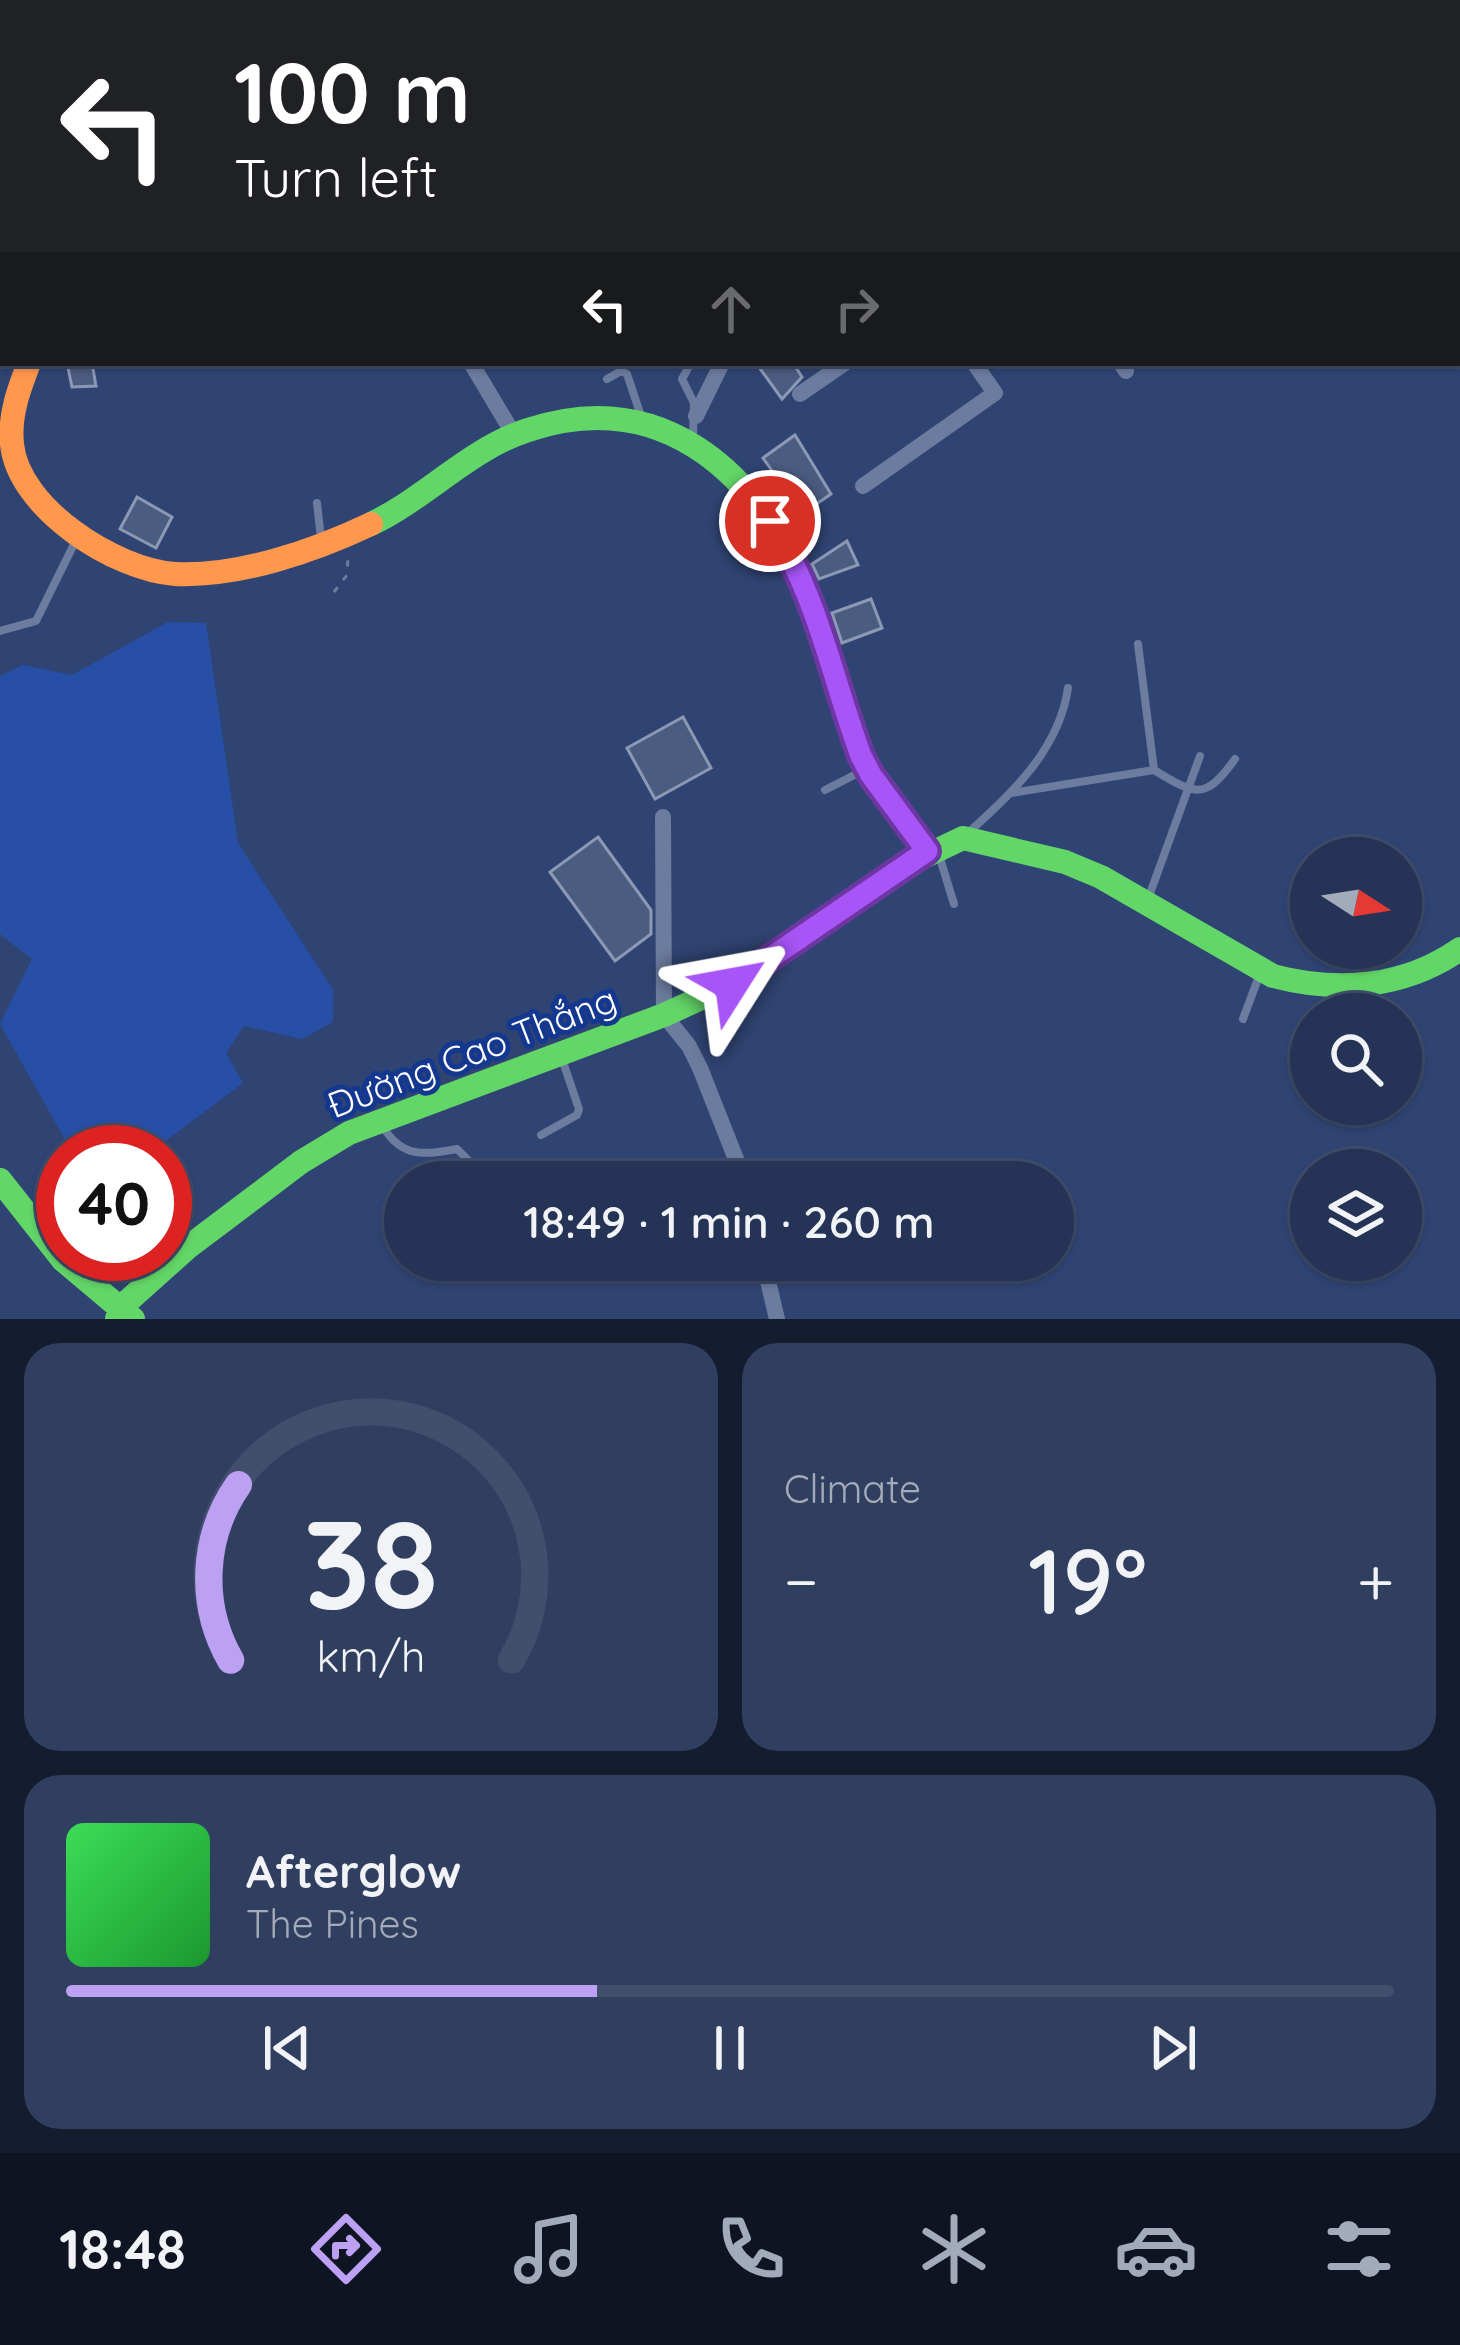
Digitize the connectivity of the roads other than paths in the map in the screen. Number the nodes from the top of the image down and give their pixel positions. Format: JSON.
{"nodes":[{"id":1,"x":28,"y":366,"type":"edge"},
{"id":2,"x":473,"y":366,"type":"edge"},
{"id":3,"x":689,"y":366,"type":"edge"},
{"id":4,"x":721,"y":366,"type":"edge"},
{"id":5,"x":841,"y":366,"type":"edge"},
{"id":6,"x":976,"y":366,"type":"edge"},
{"id":7,"x":607,"y":379,"type":"dead end"},
{"id":8,"x":800,"y":394,"type":"dead end"},
{"id":9,"x":696,"y":416,"type":"junction"},
{"id":10,"x":643,"y":423,"type":"junction"},
{"id":11,"x":514,"y":434,"type":"junction"},
{"id":12,"x":691,"y":442,"type":"junction"},
{"id":13,"x":863,"y":486,"type":"dead end"},
{"id":14,"x":317,"y":503,"type":"dead end"},
{"id":15,"x":78,"y":534,"type":"junction"},
{"id":16,"x":332,"y":541,"type":"junction"},
{"id":17,"x":0,"y":631,"type":"edge"},
{"id":18,"x":1138,"y":644,"type":"dead end"},
{"id":19,"x":1068,"y":688,"type":"dead end"},
{"id":20,"x":1200,"y":756,"type":"dead end"},
{"id":21,"x":1235,"y":759,"type":"dead end"},
{"id":22,"x":867,"y":768,"type":"junction"},
{"id":23,"x":1154,"y":770,"type":"junction"},
{"id":24,"x":825,"y":790,"type":"dead end"},
{"id":25,"x":1187,"y":790,"type":"junction"},
{"id":26,"x":1011,"y":794,"type":"junction"},
{"id":27,"x":663,"y":817,"type":"dead end"},
{"id":28,"x":963,"y":838,"type":"junction"},
{"id":29,"x":932,"y":850,"type":"junction"},
{"id":30,"x":1147,"y":900,"type":"junction"},
{"id":31,"x":954,"y":904,"type":"dead end"},
{"id":32,"x":1460,"y":949,"type":"edge"},
{"id":33,"x":1262,"y":969,"type":"junction"},
{"id":34,"x":664,"y":1015,"type":"junction"},
{"id":35,"x":1243,"y":1018,"type":"dead end"},
{"id":36,"x":560,"y":1054,"type":"junction"},
{"id":37,"x":379,"y":1121,"type":"junction"},
{"id":38,"x":541,"y":1135,"type":"dead end"},
{"id":39,"x":469,"y":1161,"type":"edge"},
{"id":40,"x":737,"y":1161,"type":"edge"},
{"id":41,"x":0,"y":1180,"type":"edge"},
{"id":42,"x":768,"y":1281,"type":"edge"},
{"id":43,"x":123,"y":1316,"type":"edge"},
{"id":44,"x":777,"y":1319,"type":"edge"}],
"edges":[{"from":1,"to":15,"type":"street"},
{"from":2,"to":11,"type":"street"},
{"from":3,"to":9,"type":"lane"},
{"from":4,"to":9,"type":"street"},
{"from":5,"to":8,"type":"street"},
{"from":6,"to":13,"type":"street"},
{"from":7,"to":10,"type":"lane"},
{"from":9,"to":12,"type":"lane"},
{"from":10,"to":11,"type":"street"},
{"from":10,"to":12,"type":"street"},
{"from":11,"to":16,"type":"street"},
{"from":12,"to":22,"type":"street"},
{"from":14,"to":16,"type":"lane"},
{"from":15,"to":16,"type":"street"},
{"from":15,"to":17,"type":"lane"},
{"from":18,"to":23,"type":"lane"},
{"from":19,"to":26,"type":"lane"},
{"from":20,"to":25,"type":"lane"},
{"from":21,"to":25,"type":"lane"},
{"from":22,"to":24,"type":"lane"},
{"from":22,"to":29,"type":"street"},
{"from":23,"to":25,"type":"lane"},
{"from":23,"to":26,"type":"lane"},
{"from":25,"to":30,"type":"lane"},
{"from":26,"to":28,"type":"lane"},
{"from":27,"to":34,"type":"street"},
{"from":28,"to":29,"type":"street","name":"Đường Cao Thắng"},
{"from":28,"to":30,"type":"street"},
{"from":29,"to":31,"type":"lane"},
{"from":29,"to":34,"type":"street","name":"Đường Cao Thắng"},
{"from":30,"to":33,"type":"street"},
{"from":32,"to":33,"type":"street"},
{"from":33,"to":35,"type":"lane"},
{"from":34,"to":36,"type":"street","name":"Đường Cao Thắng"},
{"from":34,"to":40,"type":"street"},
{"from":36,"to":37,"type":"street","name":"Đường Cao Thắng"},
{"from":36,"to":38,"type":"lane"},
{"from":37,"to":39,"type":"lane"},
{"from":37,"to":43,"type":"street","name":"Đường Cao Thắng"},
{"from":41,"to":43,"type":"street"},
{"from":42,"to":44,"type":"street"}]}
